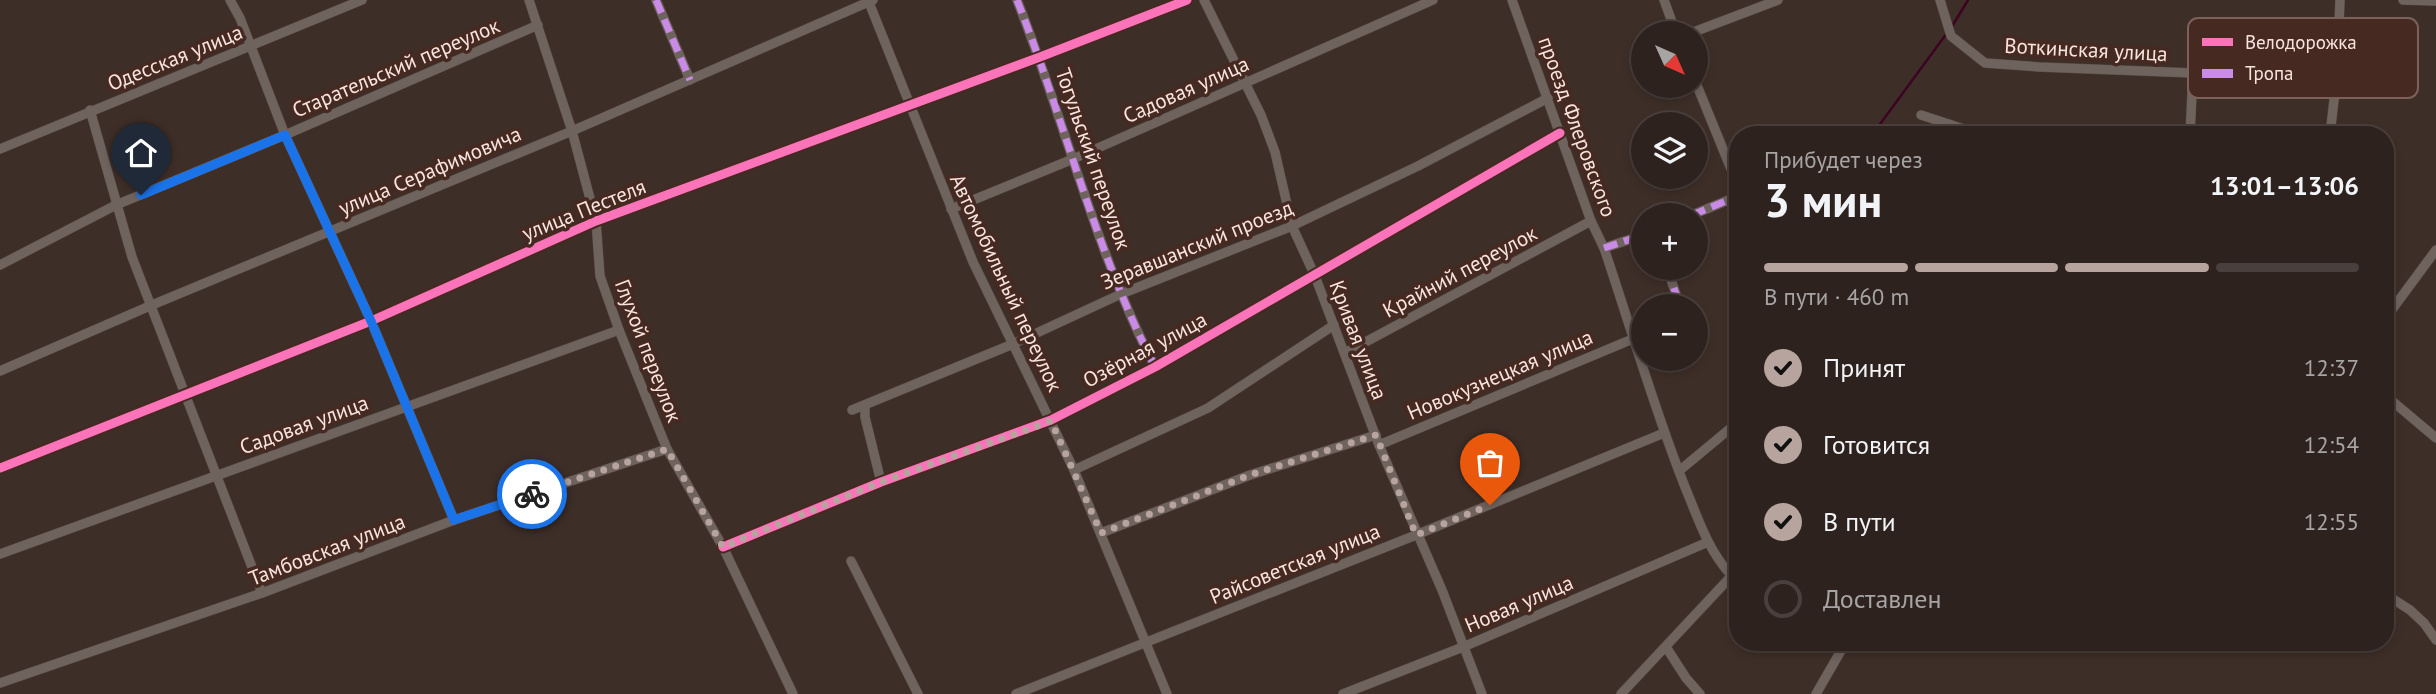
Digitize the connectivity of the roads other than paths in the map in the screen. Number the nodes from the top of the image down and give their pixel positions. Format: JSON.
{"nodes":[{"id":1,"x":230,"y":0,"type":"edge"},
{"id":2,"x":362,"y":0,"type":"edge"},
{"id":3,"x":529,"y":0,"type":"edge"},
{"id":4,"x":656,"y":0,"type":"edge"},
{"id":5,"x":1017,"y":0,"type":"edge"},
{"id":6,"x":1187,"y":0,"type":"edge"},
{"id":7,"x":1204,"y":0,"type":"edge"},
{"id":8,"x":1433,"y":0,"type":"edge"},
{"id":9,"x":1512,"y":0,"type":"edge"},
{"id":10,"x":1664,"y":0,"type":"edge"},
{"id":11,"x":1778,"y":0,"type":"edge"},
{"id":12,"x":1940,"y":0,"type":"edge"},
{"id":13,"x":2340,"y":0,"type":"edge"},
{"id":14,"x":2403,"y":0,"type":"edge"},
{"id":15,"x":870,"y":1,"type":"edge"},
{"id":16,"x":2436,"y":1,"type":"edge"},
{"id":17,"x":2339,"y":18,"type":"edge"},
{"id":18,"x":1672,"y":21,"type":"edge"},
{"id":19,"x":538,"y":25,"type":"junction"},
{"id":20,"x":1708,"y":26,"type":"edge"},
{"id":21,"x":250,"y":47,"type":"junction"},
{"id":22,"x":1040,"y":57,"type":"junction"},
{"id":23,"x":2188,"y":73,"type":"edge"},
{"id":24,"x":690,"y":80,"type":"junction"},
{"id":25,"x":1244,"y":83,"type":"junction"},
{"id":26,"x":1548,"y":98,"type":"junction"},
{"id":27,"x":1702,"y":98,"type":"edge"},
{"id":28,"x":2192,"y":98,"type":"edge"},
{"id":29,"x":2334,"y":98,"type":"edge"},
{"id":30,"x":908,"y":104,"type":"junction"},
{"id":31,"x":90,"y":110,"type":"junction"},
{"id":32,"x":1921,"y":115,"type":"dead end"},
{"id":33,"x":1955,"y":126,"type":"edge"},
{"id":34,"x":2190,"y":126,"type":"edge"},
{"id":35,"x":2331,"y":126,"type":"edge"},
{"id":36,"x":572,"y":131,"type":"junction"},
{"id":37,"x":1560,"y":133,"type":"junction"},
{"id":38,"x":285,"y":135,"type":"junction"},
{"id":39,"x":0,"y":149,"type":"edge"},
{"id":40,"x":1073,"y":159,"type":"junction"},
{"id":41,"x":1729,"y":164,"type":"edge"},
{"id":42,"x":1729,"y":199,"type":"edge"},
{"id":43,"x":116,"y":205,"type":"junction"},
{"id":44,"x":1708,"y":208,"type":"edge"},
{"id":45,"x":951,"y":209,"type":"junction"},
{"id":46,"x":596,"y":221,"type":"junction"},
{"id":47,"x":1591,"y":221,"type":"junction"},
{"id":48,"x":1292,"y":226,"type":"junction"},
{"id":49,"x":331,"y":232,"type":"junction"},
{"id":50,"x":1631,"y":238,"type":"edge"},
{"id":51,"x":1604,"y":248,"type":"junction"},
{"id":52,"x":2436,"y":250,"type":"edge"},
{"id":53,"x":0,"y":265,"type":"edge"},
{"id":54,"x":1315,"y":276,"type":"junction"},
{"id":55,"x":1121,"y":294,"type":"junction"},
{"id":56,"x":152,"y":305,"type":"junction"},
{"id":57,"x":2394,"y":307,"type":"edge"},
{"id":58,"x":371,"y":321,"type":"junction"},
{"id":59,"x":1334,"y":326,"type":"junction"},
{"id":60,"x":1631,"y":329,"type":"edge"},
{"id":61,"x":619,"y":330,"type":"junction"},
{"id":62,"x":1631,"y":339,"type":"edge"},
{"id":63,"x":1013,"y":344,"type":"junction"},
{"id":64,"x":1345,"y":354,"type":"junction"},
{"id":65,"x":1155,"y":367,"type":"junction"},
{"id":66,"x":0,"y":371,"type":"edge"},
{"id":67,"x":1644,"y":371,"type":"edge"},
{"id":68,"x":185,"y":394,"type":"junction"},
{"id":69,"x":2394,"y":403,"type":"edge"},
{"id":70,"x":865,"y":406,"type":"junction"},
{"id":71,"x":407,"y":407,"type":"junction"},
{"id":72,"x":852,"y":410,"type":"dead end"},
{"id":73,"x":1051,"y":421,"type":"junction"},
{"id":74,"x":1729,"y":429,"type":"edge"},
{"id":75,"x":1664,"y":433,"type":"junction"},
{"id":76,"x":2436,"y":438,"type":"edge"},
{"id":77,"x":1378,"y":440,"type":"junction"},
{"id":78,"x":667,"y":449,"type":"junction"},
{"id":79,"x":0,"y":468,"type":"edge"},
{"id":80,"x":1074,"y":470,"type":"junction"},
{"id":81,"x":1679,"y":471,"type":"junction"},
{"id":82,"x":217,"y":474,"type":"junction"},
{"id":83,"x":881,"y":482,"type":"junction"},
{"id":84,"x":454,"y":520,"type":"junction"},
{"id":85,"x":1101,"y":533,"type":"junction"},
{"id":86,"x":1416,"y":535,"type":"junction"},
{"id":87,"x":1708,"y":542,"type":"junction"},
{"id":88,"x":723,"y":547,"type":"junction"},
{"id":89,"x":0,"y":554,"type":"edge"},
{"id":90,"x":851,"y":561,"type":"dead end"},
{"id":91,"x":1729,"y":568,"type":"edge"},
{"id":92,"x":1729,"y":579,"type":"edge"},
{"id":93,"x":262,"y":593,"type":"junction"},
{"id":94,"x":2394,"y":600,"type":"edge"},
{"id":95,"x":2436,"y":640,"type":"edge"},
{"id":96,"x":1147,"y":642,"type":"junction"},
{"id":97,"x":1463,"y":647,"type":"junction"},
{"id":98,"x":1666,"y":647,"type":"junction"},
{"id":99,"x":1841,"y":651,"type":"edge"},
{"id":100,"x":0,"y":682,"type":"edge"},
{"id":101,"x":793,"y":694,"type":"edge"},
{"id":102,"x":918,"y":694,"type":"edge"},
{"id":103,"x":1016,"y":694,"type":"edge"},
{"id":104,"x":1167,"y":694,"type":"edge"},
{"id":105,"x":1343,"y":694,"type":"edge"},
{"id":106,"x":1482,"y":694,"type":"edge"},
{"id":107,"x":1621,"y":694,"type":"edge"},
{"id":108,"x":1700,"y":694,"type":"edge"},
{"id":109,"x":1816,"y":694,"type":"edge"}],
"edges":[{"from":1,"to":21,"type":"street"},
{"from":2,"to":21,"type":"street","name":"Одесская улица"},
{"from":3,"to":19,"type":"street","name":"Глухой переулок"},
{"from":4,"to":24,"type":"street"},
{"from":5,"to":22,"type":"street","name":"Тогульский переулок"},
{"from":6,"to":22,"type":"street","name":"улица Пестеля"},
{"from":7,"to":25,"type":"street","name":"Кривая улица"},
{"from":8,"to":25,"type":"street","name":"Садовая улица"},
{"from":9,"to":26,"type":"street","name":"проезд Флеровского"},
{"from":10,"to":18,"type":"street"},
{"from":11,"to":20,"type":"street"},
{"from":12,"to":23,"type":"street","name":"Воткинская улица"},
{"from":13,"to":17,"type":"street"},
{"from":14,"to":16,"type":"street"},
{"from":15,"to":24,"type":"street","name":"улица Серафимовича"},
{"from":15,"to":30,"type":"street","name":"Автомобильный переулок"},
{"from":19,"to":36,"type":"street","name":"Глухой переулок"},
{"from":19,"to":38,"type":"street","name":"Старательский переулок"},
{"from":21,"to":31,"type":"street","name":"Одесская улица"},
{"from":21,"to":38,"type":"street"},
{"from":22,"to":30,"type":"street","name":"улица Пестеля"},
{"from":22,"to":40,"type":"street","name":"Тогульский переулок"},
{"from":24,"to":36,"type":"street","name":"улица Серафимовича"},
{"from":25,"to":40,"type":"street","name":"Садовая улица"},
{"from":25,"to":48,"type":"street","name":"Кривая улица"},
{"from":26,"to":37,"type":"street","name":"проезд Флеровского"},
{"from":26,"to":48,"type":"street","name":"Зеравшанский проезд"},
{"from":27,"to":41,"type":"street"},
{"from":28,"to":34,"type":"street"},
{"from":29,"to":35,"type":"street"},
{"from":30,"to":45,"type":"street","name":"Автомобильный переулок"},
{"from":30,"to":46,"type":"street","name":"улица Пестеля"},
{"from":31,"to":39,"type":"street","name":"Одесская улица"},
{"from":31,"to":43,"type":"street"},
{"from":32,"to":33,"type":"street"},
{"from":36,"to":46,"type":"street","name":"Глухой переулок"},
{"from":36,"to":49,"type":"street","name":"улица Серафимовича"},
{"from":37,"to":47,"type":"street","name":"проезд Флеровского"},
{"from":37,"to":54,"type":"street","name":"Озёрная улица"},
{"from":38,"to":43,"type":"street","name":"Старательский переулок"},
{"from":38,"to":49,"type":"street"},
{"from":40,"to":45,"type":"street","name":"Садовая улица"},
{"from":40,"to":55,"type":"street","name":"Тогульский переулок"},
{"from":42,"to":44,"type":"street"},
{"from":43,"to":53,"type":"street","name":"Старательский переулок"},
{"from":43,"to":56,"type":"street"},
{"from":45,"to":63,"type":"street","name":"Автомобильный переулок"},
{"from":46,"to":58,"type":"street","name":"улица Пестеля"},
{"from":46,"to":61,"type":"street","name":"Глухой переулок"},
{"from":47,"to":51,"type":"street","name":"проезд Флеровского"},
{"from":47,"to":64,"type":"street","name":"Крайний переулок"},
{"from":48,"to":54,"type":"street","name":"Кривая улица"},
{"from":48,"to":55,"type":"street","name":"Зеравшанский проезд"},
{"from":49,"to":56,"type":"street","name":"улица Серафимовича"},
{"from":49,"to":58,"type":"street"},
{"from":50,"to":51,"type":"street"},
{"from":51,"to":60,"type":"street","name":"проезд Флеровского"},
{"from":52,"to":57,"type":"street"},
{"from":54,"to":59,"type":"street","name":"Кривая улица"},
{"from":54,"to":65,"type":"street","name":"Озёрная улица"},
{"from":55,"to":63,"type":"street","name":"Зеравшанский проезд"},
{"from":55,"to":65,"type":"street","name":"Тогульский переулок"},
{"from":56,"to":66,"type":"street","name":"улица Серафимовича"},
{"from":56,"to":68,"type":"street"},
{"from":58,"to":68,"type":"street","name":"улица Пестеля"},
{"from":58,"to":71,"type":"street"},
{"from":59,"to":64,"type":"street","name":"Кривая улица"},
{"from":59,"to":80,"type":"street"},
{"from":61,"to":71,"type":"street","name":"Садовая улица"},
{"from":61,"to":78,"type":"street","name":"Глухой переулок"},
{"from":62,"to":77,"type":"street","name":"Новокузнецкая улица"},
{"from":63,"to":70,"type":"street","name":"Зеравшанский проезд"},
{"from":63,"to":73,"type":"street","name":"Автомобильный переулок"},
{"from":64,"to":77,"type":"street","name":"Кривая улица"},
{"from":65,"to":73,"type":"street","name":"Озёрная улица"},
{"from":67,"to":75,"type":"street","name":"проезд Флеровского"},
{"from":68,"to":79,"type":"street","name":"улица Пестеля"},
{"from":68,"to":82,"type":"street"},
{"from":69,"to":76,"type":"street"},
{"from":70,"to":72,"type":"street","name":"Зеравшанский проезд"},
{"from":70,"to":83,"type":"street"},
{"from":71,"to":82,"type":"street","name":"Садовая улица"},
{"from":71,"to":84,"type":"street"},
{"from":73,"to":80,"type":"street","name":"Автомобильный переулок"},
{"from":73,"to":83,"type":"street","name":"Озёрная улица"},
{"from":74,"to":81,"type":"street"},
{"from":75,"to":81,"type":"street","name":"проезд Флеровского"},
{"from":75,"to":86,"type":"street","name":"Райсоветская улица"},
{"from":77,"to":85,"type":"street","name":"Новокузнецкая улица"},
{"from":77,"to":86,"type":"street","name":"Кривая улица"},
{"from":78,"to":84,"type":"street","name":"Тамбовская улица"},
{"from":78,"to":88,"type":"street","name":"Глухой переулок"},
{"from":80,"to":85,"type":"street","name":"Автомобильный переулок"},
{"from":81,"to":87,"type":"street","name":"проезд Флеровского"},
{"from":82,"to":89,"type":"street","name":"Садовая улица"},
{"from":82,"to":93,"type":"street"},
{"from":83,"to":88,"type":"street","name":"Озёрная улица"},
{"from":84,"to":93,"type":"street","name":"Тамбовская улица"},
{"from":85,"to":96,"type":"street","name":"Автомобильный переулок"},
{"from":86,"to":96,"type":"street","name":"Райсоветская улица"},
{"from":86,"to":97,"type":"street","name":"Кривая улица"},
{"from":87,"to":91,"type":"street","name":"проезд Флеровского"},
{"from":87,"to":97,"type":"street","name":"Новая улица"},
{"from":88,"to":101,"type":"street","name":"Глухой переулок"},
{"from":90,"to":102,"type":"street"},
{"from":92,"to":98,"type":"street"},
{"from":93,"to":100,"type":"street","name":"Тамбовская улица"},
{"from":94,"to":95,"type":"street"},
{"from":96,"to":103,"type":"street","name":"Райсоветская улица"},
{"from":96,"to":104,"type":"street","name":"Автомобильный переулок"},
{"from":97,"to":105,"type":"street","name":"Новая улица"},
{"from":97,"to":106,"type":"street","name":"Кривая улица"},
{"from":98,"to":107,"type":"street"},
{"from":98,"to":108,"type":"street"},
{"from":99,"to":109,"type":"street"}]}
